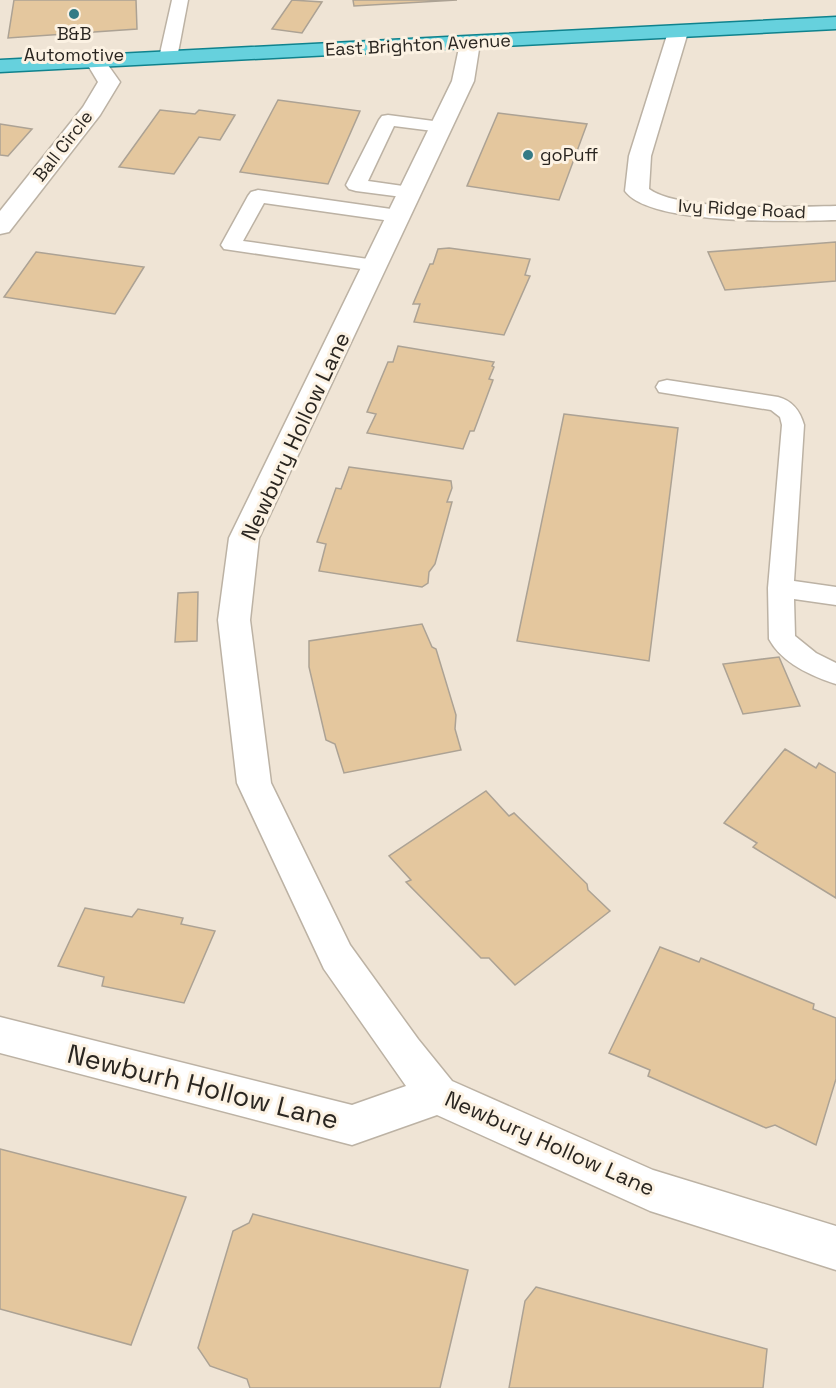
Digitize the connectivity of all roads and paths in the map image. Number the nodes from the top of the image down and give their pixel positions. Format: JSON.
{"nodes":[{"id":1,"x":180,"y":0,"type":"edge"},
{"id":2,"x":836,"y":23,"type":"edge"},
{"id":3,"x":678,"y":32,"type":"junction"},
{"id":4,"x":470,"y":43,"type":"junction"},
{"id":5,"x":168,"y":58,"type":"junction"},
{"id":6,"x":96,"y":62,"type":"junction"},
{"id":7,"x":0,"y":66,"type":"edge"},
{"id":8,"x":441,"y":127,"type":"junction"},
{"id":9,"x":404,"y":204,"type":"junction"},
{"id":10,"x":836,"y":213,"type":"edge"},
{"id":11,"x":0,"y":227,"type":"edge"},
{"id":12,"x":375,"y":265,"type":"junction"},
{"id":13,"x":667,"y":387,"type":"dead end"},
{"id":14,"x":781,"y":588,"type":"junction"},
{"id":15,"x":836,"y":596,"type":"edge"},
{"id":16,"x":836,"y":674,"type":"edge"},
{"id":17,"x":0,"y":1035,"type":"edge"},
{"id":18,"x":438,"y":1095,"type":"junction"},
{"id":19,"x":836,"y":1248,"type":"edge"}],
"edges":[{"from":1,"to":5,"type":"lane"},
{"from":2,"to":3,"type":"main road","name":"East Brighton Avenue"},
{"from":3,"to":4,"type":"main road","name":"East Brighton Avenue"},
{"from":3,"to":10,"type":"street","name":"Ivy Ridge Road"},
{"from":4,"to":5,"type":"main road","name":"East Brighton Avenue"},
{"from":4,"to":8,"type":"street","name":"Newbury Hollow Lane"},
{"from":5,"to":6,"type":"main road","name":"East Brighton Avenue"},
{"from":6,"to":7,"type":"main road","name":"East Brighton Avenue"},
{"from":6,"to":11,"type":"street","name":"Ball Circle"},
{"from":8,"to":9,"type":"street","name":"Newbury Hollow Lane"},
{"from":8,"to":9,"type":"lane"},
{"from":9,"to":12,"type":"street","name":"Newbury Hollow Lane"},
{"from":9,"to":12,"type":"lane"},
{"from":12,"to":18,"type":"street","name":"Newbury Hollow Lane"},
{"from":13,"to":14,"type":"lane"},
{"from":14,"to":15,"type":"lane"},
{"from":14,"to":16,"type":"lane"},
{"from":17,"to":18,"type":"street","name":"Newburh Hollow Lane"},
{"from":18,"to":19,"type":"street","name":"Newbury Hollow Lane"}]}
